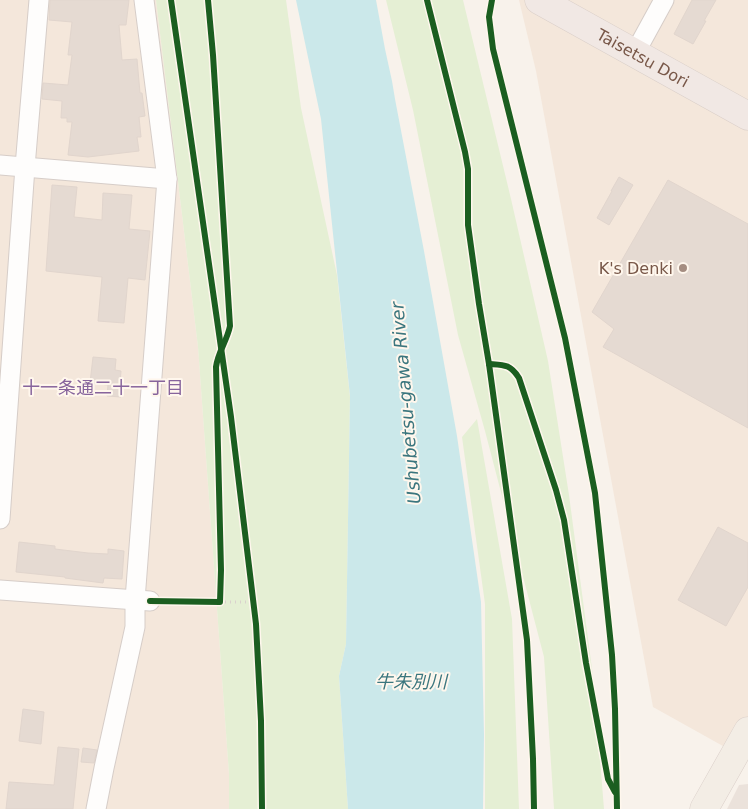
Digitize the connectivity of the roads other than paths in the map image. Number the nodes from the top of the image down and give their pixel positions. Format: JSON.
{"nodes":[{"id":1,"x":39,"y":0,"type":"edge"},
{"id":2,"x":144,"y":0,"type":"edge"},
{"id":3,"x":539,"y":0,"type":"edge"},
{"id":4,"x":664,"y":0,"type":"edge"},
{"id":5,"x":635,"y":53,"type":"junction"},
{"id":6,"x":748,"y":116,"type":"edge"},
{"id":7,"x":0,"y":165,"type":"edge"},
{"id":8,"x":25,"y":167,"type":"junction"},
{"id":9,"x":167,"y":179,"type":"junction"},
{"id":10,"x":0,"y":518,"type":"edge"},
{"id":11,"x":0,"y":590,"type":"edge"},
{"id":12,"x":143,"y":600,"type":"junction"},
{"id":13,"x":745,"y":741,"type":"edge"},
{"id":14,"x":96,"y":809,"type":"edge"},
{"id":15,"x":704,"y":809,"type":"edge"}],
"edges":[{"from":1,"to":8,"type":"street"},
{"from":2,"to":9,"type":"street"},
{"from":3,"to":5,"type":"highway","name":"Taisetsu Dori"},
{"from":4,"to":5,"type":"street"},
{"from":5,"to":6,"type":"highway","name":"Taisetsu Dori"},
{"from":7,"to":8,"type":"street"},
{"from":8,"to":9,"type":"street"},
{"from":8,"to":10,"type":"street"},
{"from":9,"to":12,"type":"street"},
{"from":11,"to":12,"type":"street"},
{"from":12,"to":14,"type":"street"},
{"from":13,"to":15,"type":"main road"}]}
